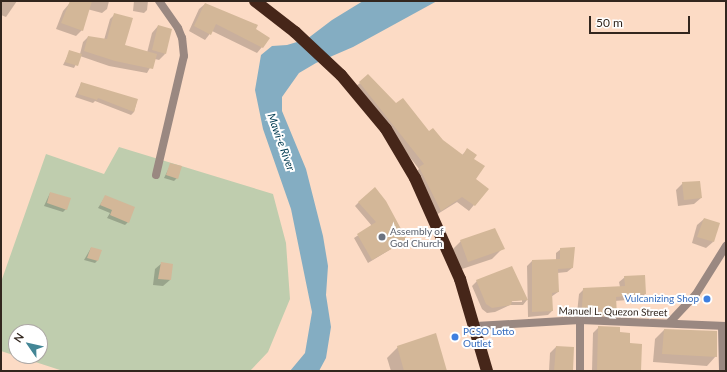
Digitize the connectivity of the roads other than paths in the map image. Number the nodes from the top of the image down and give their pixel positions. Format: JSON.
{"nodes":[{"id":1,"x":159,"y":1,"type":"edge"},
{"id":2,"x":255,"y":1,"type":"edge"},
{"id":3,"x":156,"y":175,"type":"dead end"},
{"id":4,"x":726,"y":246,"type":"edge"},
{"id":5,"x":580,"y":320,"type":"junction"},
{"id":6,"x":670,"y":322,"type":"junction"},
{"id":7,"x":476,"y":326,"type":"junction"},
{"id":8,"x":724,"y":326,"type":"edge"},
{"id":9,"x":487,"y":371,"type":"edge"},
{"id":10,"x":580,"y":371,"type":"edge"},
{"id":11,"x":723,"y":371,"type":"edge"}],
"edges":[{"from":1,"to":3,"type":"street"},
{"from":2,"to":7,"type":"highway"},
{"from":4,"to":6,"type":"street"},
{"from":5,"to":6,"type":"street","name":"Manuel L. Quezon Street"},
{"from":5,"to":7,"type":"street","name":"Manuel L. Quezon Street"},
{"from":5,"to":10,"type":"street"},
{"from":6,"to":8,"type":"street","name":"Manuel L. Quezon Street"},
{"from":7,"to":9,"type":"highway"},
{"from":8,"to":11,"type":"street"}]}
